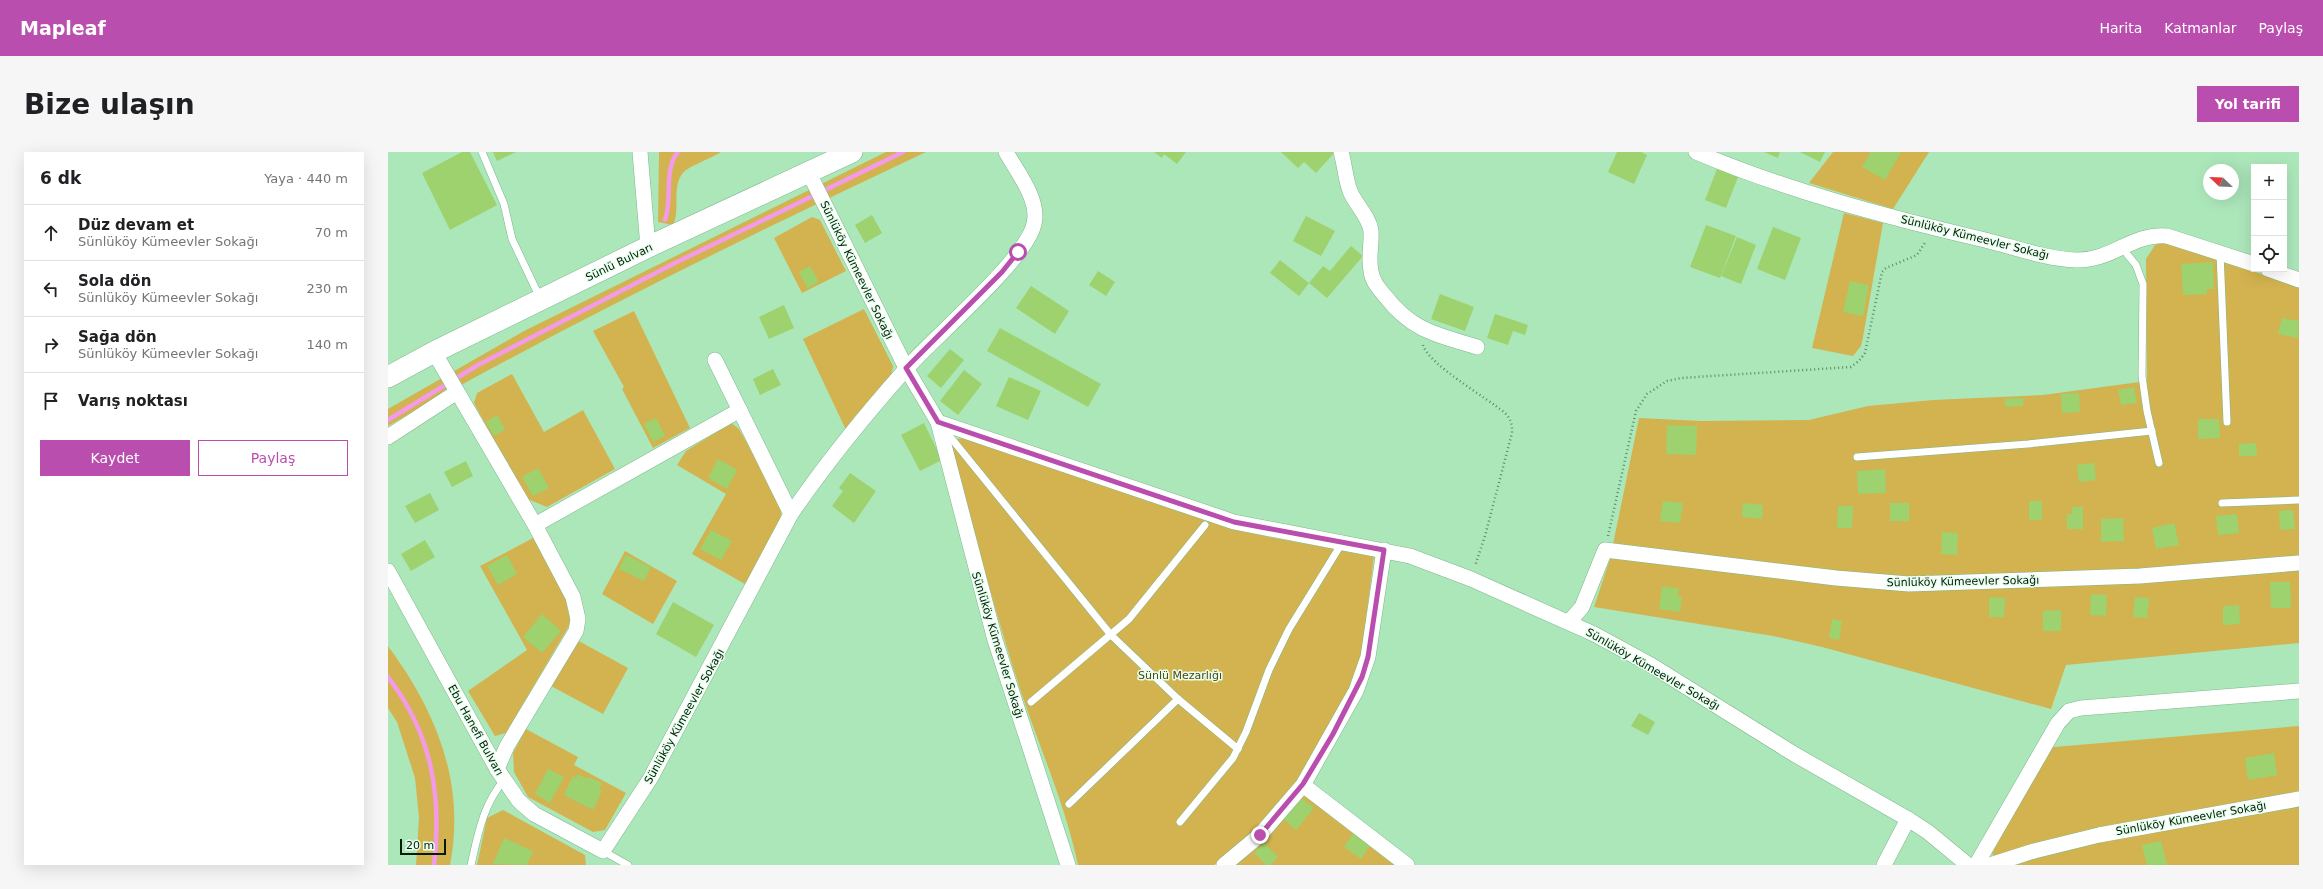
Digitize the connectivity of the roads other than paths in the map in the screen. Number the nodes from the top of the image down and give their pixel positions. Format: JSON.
{"nodes":[{"id":1,"x":482,"y":152,"type":"edge"},
{"id":2,"x":640,"y":152,"type":"edge"},
{"id":3,"x":852,"y":152,"type":"edge"},
{"id":4,"x":1006,"y":152,"type":"edge"},
{"id":5,"x":1341,"y":152,"type":"edge"},
{"id":6,"x":1696,"y":152,"type":"edge"},
{"id":7,"x":809,"y":173,"type":"junction"},
{"id":8,"x":648,"y":247,"type":"junction"},
{"id":9,"x":2122,"y":248,"type":"junction"},
{"id":10,"x":2220,"y":253,"type":"junction"},
{"id":11,"x":2251,"y":263,"type":"edge"},
{"id":12,"x":2276,"y":272,"type":"edge"},
{"id":13,"x":2299,"y":280,"type":"edge"},
{"id":14,"x":541,"y":300,"type":"junction"},
{"id":15,"x":1477,"y":347,"type":"dead end"},
{"id":16,"x":434,"y":352,"type":"junction"},
{"id":17,"x":715,"y":360,"type":"dead end"},
{"id":18,"x":906,"y":368,"type":"junction"},
{"id":19,"x":388,"y":377,"type":"edge"},
{"id":20,"x":457,"y":392,"type":"junction"},
{"id":21,"x":740,"y":410,"type":"junction"},
{"id":22,"x":938,"y":422,"type":"junction"},
{"id":23,"x":2227,"y":422,"type":"dead end"},
{"id":24,"x":2152,"y":432,"type":"junction"},
{"id":25,"x":388,"y":437,"type":"edge"},
{"id":26,"x":1857,"y":457,"type":"dead end"},
{"id":27,"x":2159,"y":463,"type":"dead end"},
{"id":28,"x":2299,"y":500,"type":"edge"},
{"id":29,"x":2222,"y":503,"type":"dead end"},
{"id":30,"x":791,"y":514,"type":"junction"},
{"id":31,"x":535,"y":525,"type":"junction"},
{"id":32,"x":1205,"y":525,"type":"dead end"},
{"id":33,"x":1342,"y":543,"type":"junction"},
{"id":34,"x":1384,"y":550,"type":"junction"},
{"id":35,"x":2299,"y":563,"type":"edge"},
{"id":36,"x":388,"y":571,"type":"edge"},
{"id":37,"x":1568,"y":622,"type":"junction"},
{"id":38,"x":1111,"y":635,"type":"junction"},
{"id":39,"x":2299,"y":691,"type":"edge"},
{"id":40,"x":1178,"y":699,"type":"junction"},
{"id":41,"x":1031,"y":702,"type":"dead end"},
{"id":42,"x":1238,"y":749,"type":"junction"},
{"id":43,"x":500,"y":775,"type":"junction"},
{"id":44,"x":1303,"y":784,"type":"junction"},
{"id":45,"x":2299,"y":799,"type":"edge"},
{"id":46,"x":1069,"y":804,"type":"dead end"},
{"id":47,"x":1908,"y":819,"type":"junction"},
{"id":48,"x":1180,"y":822,"type":"dead end"},
{"id":49,"x":604,"y":851,"type":"junction"},
{"id":50,"x":471,"y":865,"type":"edge"},
{"id":51,"x":628,"y":865,"type":"edge"},
{"id":52,"x":1068,"y":865,"type":"edge"},
{"id":53,"x":1224,"y":865,"type":"edge"},
{"id":54,"x":1407,"y":865,"type":"edge"},
{"id":55,"x":1884,"y":865,"type":"edge"},
{"id":56,"x":1968,"y":865,"type":"edge"},
{"id":57,"x":1976,"y":865,"type":"edge"},
{"id":58,"x":1990,"y":865,"type":"edge"}],
"edges":[{"from":1,"to":14,"type":"lane"},
{"from":2,"to":8,"type":"street"},
{"from":3,"to":7,"type":"main road","name":"Sünlü Bulvarı"},
{"from":4,"to":18,"type":"street","name":"Sünlüköy Kümeevler Sokağı"},
{"from":5,"to":15,"type":"street"},
{"from":6,"to":9,"type":"street","name":"Sünlüköy Kümeevler Sokağı"},
{"from":7,"to":8,"type":"main road","name":"Sünlü Bulvarı"},
{"from":7,"to":18,"type":"street","name":"Sünlüköy Kümeevler Sokağı"},
{"from":8,"to":14,"type":"main road","name":"Sünlü Bulvarı"},
{"from":9,"to":10,"type":"street","name":"Sünlüköy Kümeevler Sokağı"},
{"from":9,"to":24,"type":"lane"},
{"from":10,"to":11,"type":"street","name":"Sünlüköy Kümeevler Sokağı"},
{"from":10,"to":23,"type":"lane"},
{"from":12,"to":13,"type":"street"},
{"from":14,"to":16,"type":"main road","name":"Sünlü Bulvarı"},
{"from":16,"to":19,"type":"main road","name":"Sünlü Bulvarı"},
{"from":16,"to":20,"type":"street"},
{"from":17,"to":21,"type":"street"},
{"from":18,"to":22,"type":"street","name":"Sünlüköy Kümeevler Sokağı"},
{"from":18,"to":30,"type":"street","name":"Sünlüköy Kümeevler Sokağı"},
{"from":20,"to":25,"type":"street"},
{"from":20,"to":31,"type":"street"},
{"from":21,"to":30,"type":"street"},
{"from":21,"to":31,"type":"street"},
{"from":22,"to":33,"type":"street","name":"Sünlüköy Kümeevler Sokağı"},
{"from":22,"to":38,"type":"lane"},
{"from":22,"to":52,"type":"street","name":"Sünlüköy Kümeevler Sokağı"},
{"from":24,"to":26,"type":"lane"},
{"from":24,"to":27,"type":"lane"},
{"from":28,"to":29,"type":"lane"},
{"from":30,"to":49,"type":"street","name":"Sünlüköy Kümeevler Sokağı"},
{"from":31,"to":43,"type":"street"},
{"from":32,"to":38,"type":"lane"},
{"from":33,"to":34,"type":"street","name":"Sünlüköy Kümeevler Sokağı"},
{"from":33,"to":42,"type":"lane"},
{"from":34,"to":37,"type":"street","name":"Sünlüköy Kümeevler Sokağı"},
{"from":34,"to":44,"type":"street"},
{"from":35,"to":37,"type":"street","name":"Sünlüköy Kümeevler Sokağı"},
{"from":36,"to":43,"type":"street","name":"Ebu Hanefi Bulvarı"},
{"from":37,"to":47,"type":"street","name":"Sünlüköy Kümeevler Sokağı"},
{"from":38,"to":40,"type":"lane"},
{"from":38,"to":41,"type":"lane"},
{"from":39,"to":57,"type":"street"},
{"from":40,"to":42,"type":"lane"},
{"from":40,"to":46,"type":"lane"},
{"from":42,"to":48,"type":"lane"},
{"from":43,"to":49,"type":"street","name":"Ebu Hanefi Bulvarı"},
{"from":43,"to":50,"type":"lane"},
{"from":44,"to":53,"type":"street"},
{"from":44,"to":54,"type":"street"},
{"from":45,"to":58,"type":"street","name":"Sünlüköy Kümeevler Sokağı"},
{"from":47,"to":55,"type":"street"},
{"from":47,"to":56,"type":"street","name":"Sünlüköy Kümeevler Sokağı"},
{"from":49,"to":51,"type":"lane"}]}
